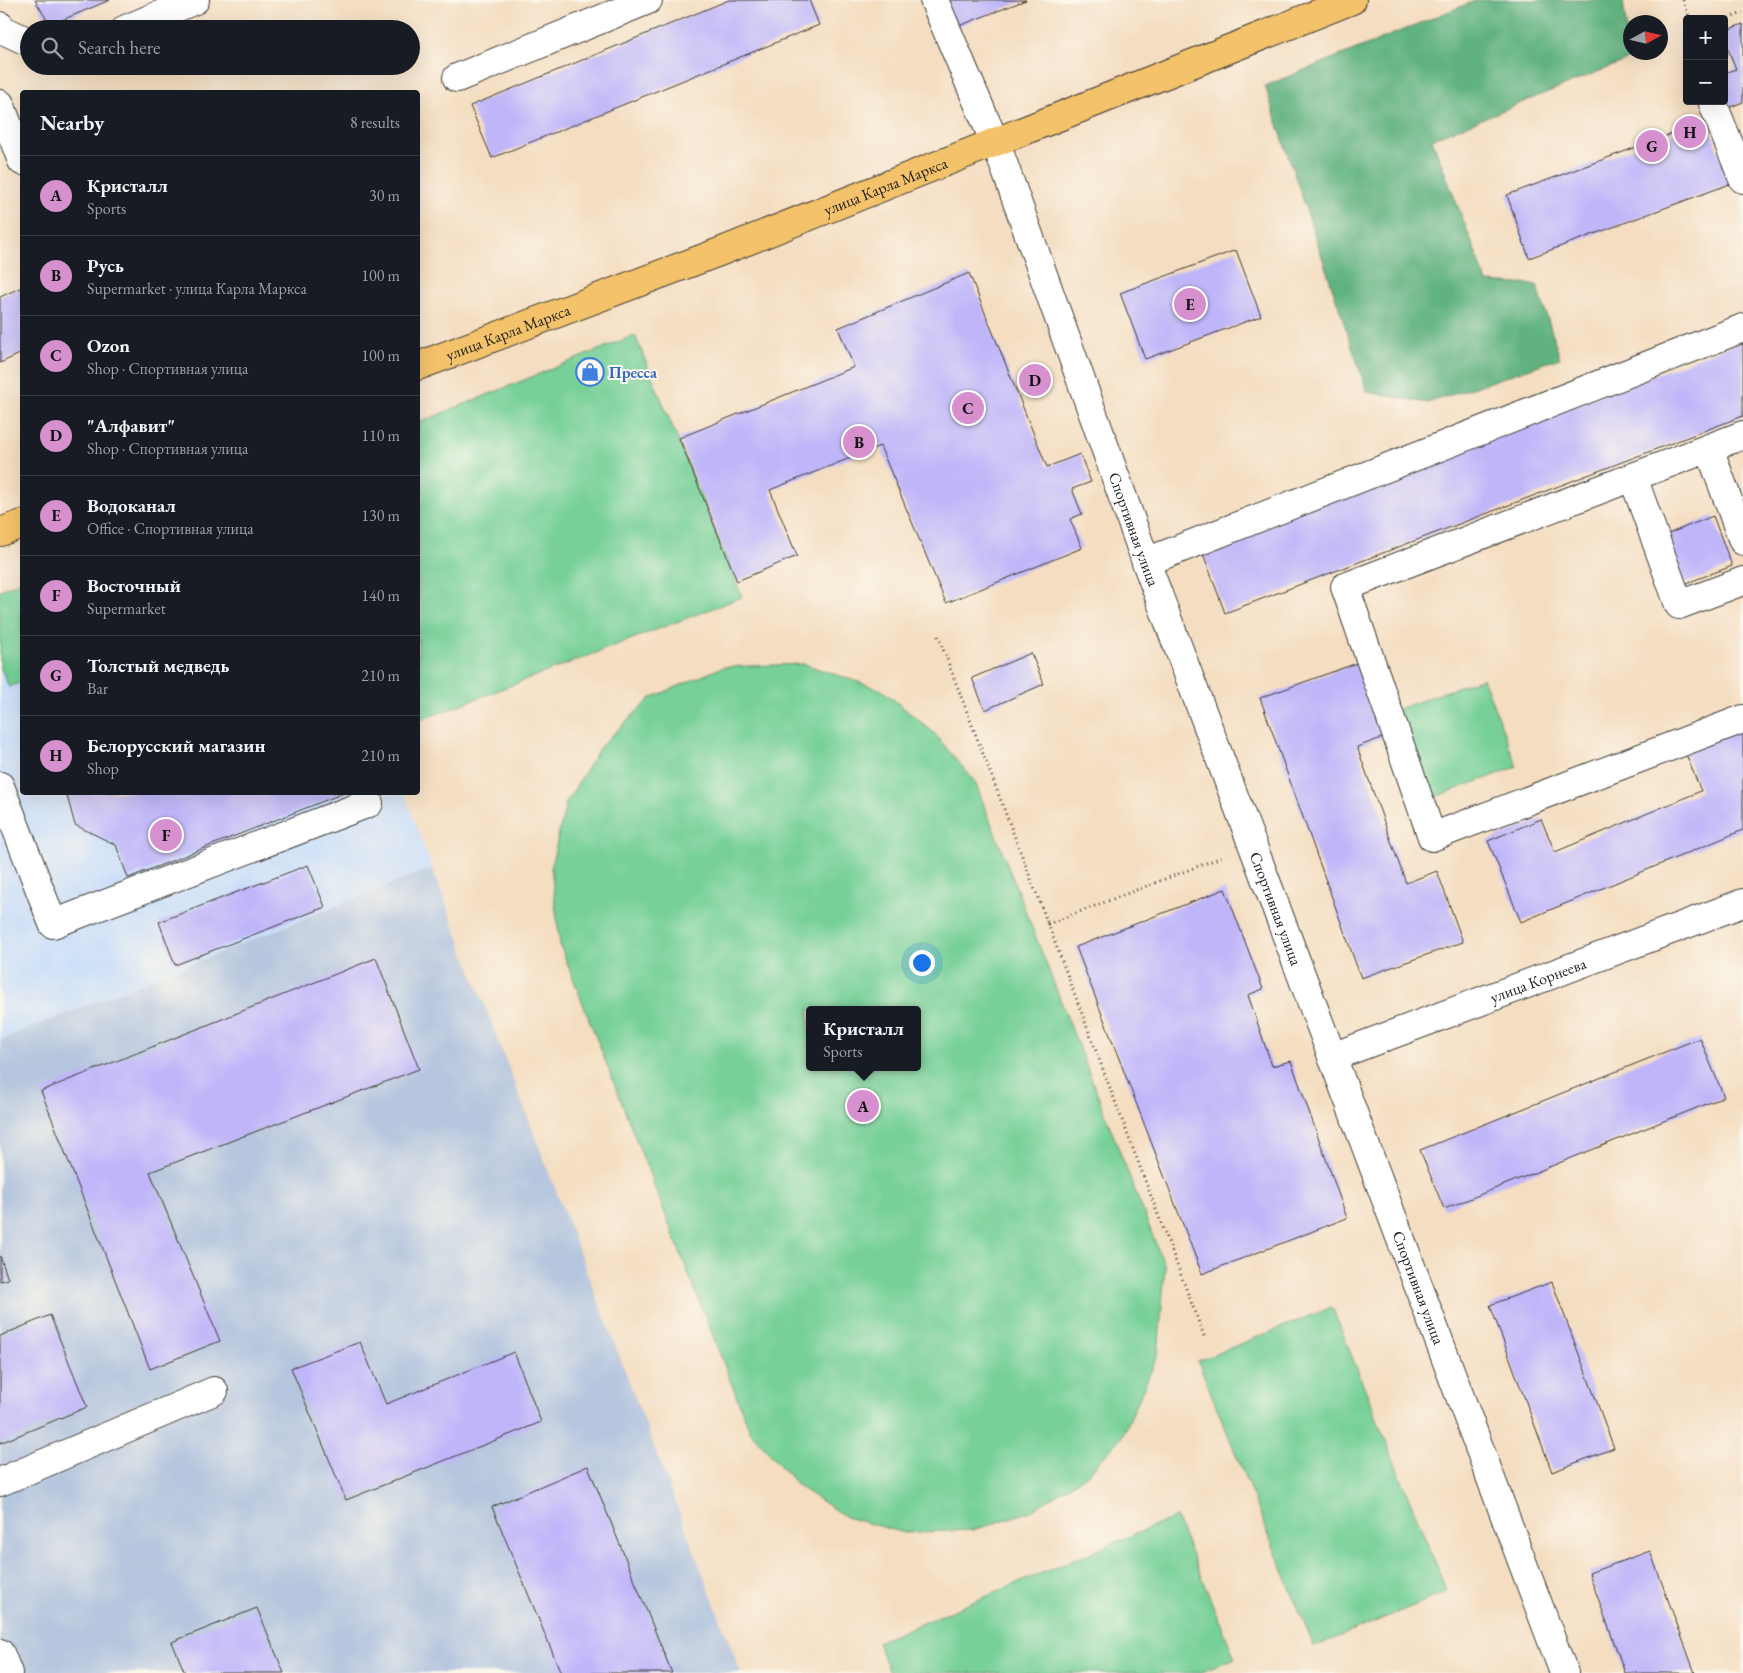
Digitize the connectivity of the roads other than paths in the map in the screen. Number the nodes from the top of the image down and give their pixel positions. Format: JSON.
{"nodes":[{"id":1,"x":195,"y":0,"type":"edge"},
{"id":2,"x":648,"y":0,"type":"edge"},
{"id":3,"x":934,"y":0,"type":"edge"},
{"id":4,"x":1352,"y":0,"type":"edge"},
{"id":5,"x":147,"y":20,"type":"edge"},
{"id":6,"x":0,"y":26,"type":"edge"},
{"id":7,"x":20,"y":38,"type":"edge"},
{"id":8,"x":457,"y":78,"type":"dead end"},
{"id":9,"x":0,"y":104,"type":"edge"},
{"id":10,"x":1713,"y":105,"type":"edge"},
{"id":11,"x":995,"y":142,"type":"junction"},
{"id":12,"x":20,"y":156,"type":"edge"},
{"id":13,"x":1743,"y":179,"type":"edge"},
{"id":14,"x":1743,"y":328,"type":"edge"},
{"id":15,"x":420,"y":365,"type":"edge"},
{"id":16,"x":1743,"y":435,"type":"edge"},
{"id":17,"x":1709,"y":448,"type":"junction"},
{"id":18,"x":1633,"y":477,"type":"junction"},
{"id":19,"x":20,"y":525,"type":"edge"},
{"id":20,"x":0,"y":532,"type":"edge"},
{"id":21,"x":1743,"y":540,"type":"edge"},
{"id":22,"x":1146,"y":562,"type":"junction"},
{"id":23,"x":1743,"y":581,"type":"edge"},
{"id":24,"x":1743,"y":719,"type":"edge"},
{"id":25,"x":0,"y":786,"type":"edge"},
{"id":26,"x":369,"y":803,"type":"dead end"},
{"id":27,"x":1741,"y":910,"type":"edge"},
{"id":28,"x":1332,"y":1057,"type":"junction"},
{"id":29,"x":214,"y":1391,"type":"dead end"},
{"id":30,"x":0,"y":1482,"type":"edge"},
{"id":31,"x":0,"y":1653,"type":"edge"},
{"id":32,"x":8,"y":1673,"type":"edge"},
{"id":33,"x":1564,"y":1673,"type":"edge"}],
"edges":[{"from":1,"to":5,"type":"street"},
{"from":2,"to":8,"type":"street"},
{"from":3,"to":11,"type":"street","name":"Спортивная улица"},
{"from":4,"to":11,"type":"main road","name":"улица Карла Маркса"},
{"from":6,"to":7,"type":"street"},
{"from":9,"to":12,"type":"street"},
{"from":10,"to":13,"type":"street"},
{"from":11,"to":15,"type":"main road","name":"улица Карла Маркса"},
{"from":11,"to":22,"type":"street","name":"Спортивная улица"},
{"from":14,"to":22,"type":"street"},
{"from":16,"to":17,"type":"street"},
{"from":17,"to":18,"type":"street"},
{"from":17,"to":21,"type":"street"},
{"from":18,"to":23,"type":"street"},
{"from":18,"to":24,"type":"street"},
{"from":19,"to":20,"type":"main road"},
{"from":22,"to":28,"type":"street","name":"Спортивная улица"},
{"from":25,"to":26,"type":"street"},
{"from":27,"to":28,"type":"street","name":"улица Корнеева"},
{"from":28,"to":33,"type":"street","name":"Спортивная улица"},
{"from":29,"to":30,"type":"street"},
{"from":31,"to":32,"type":"street"}]}
